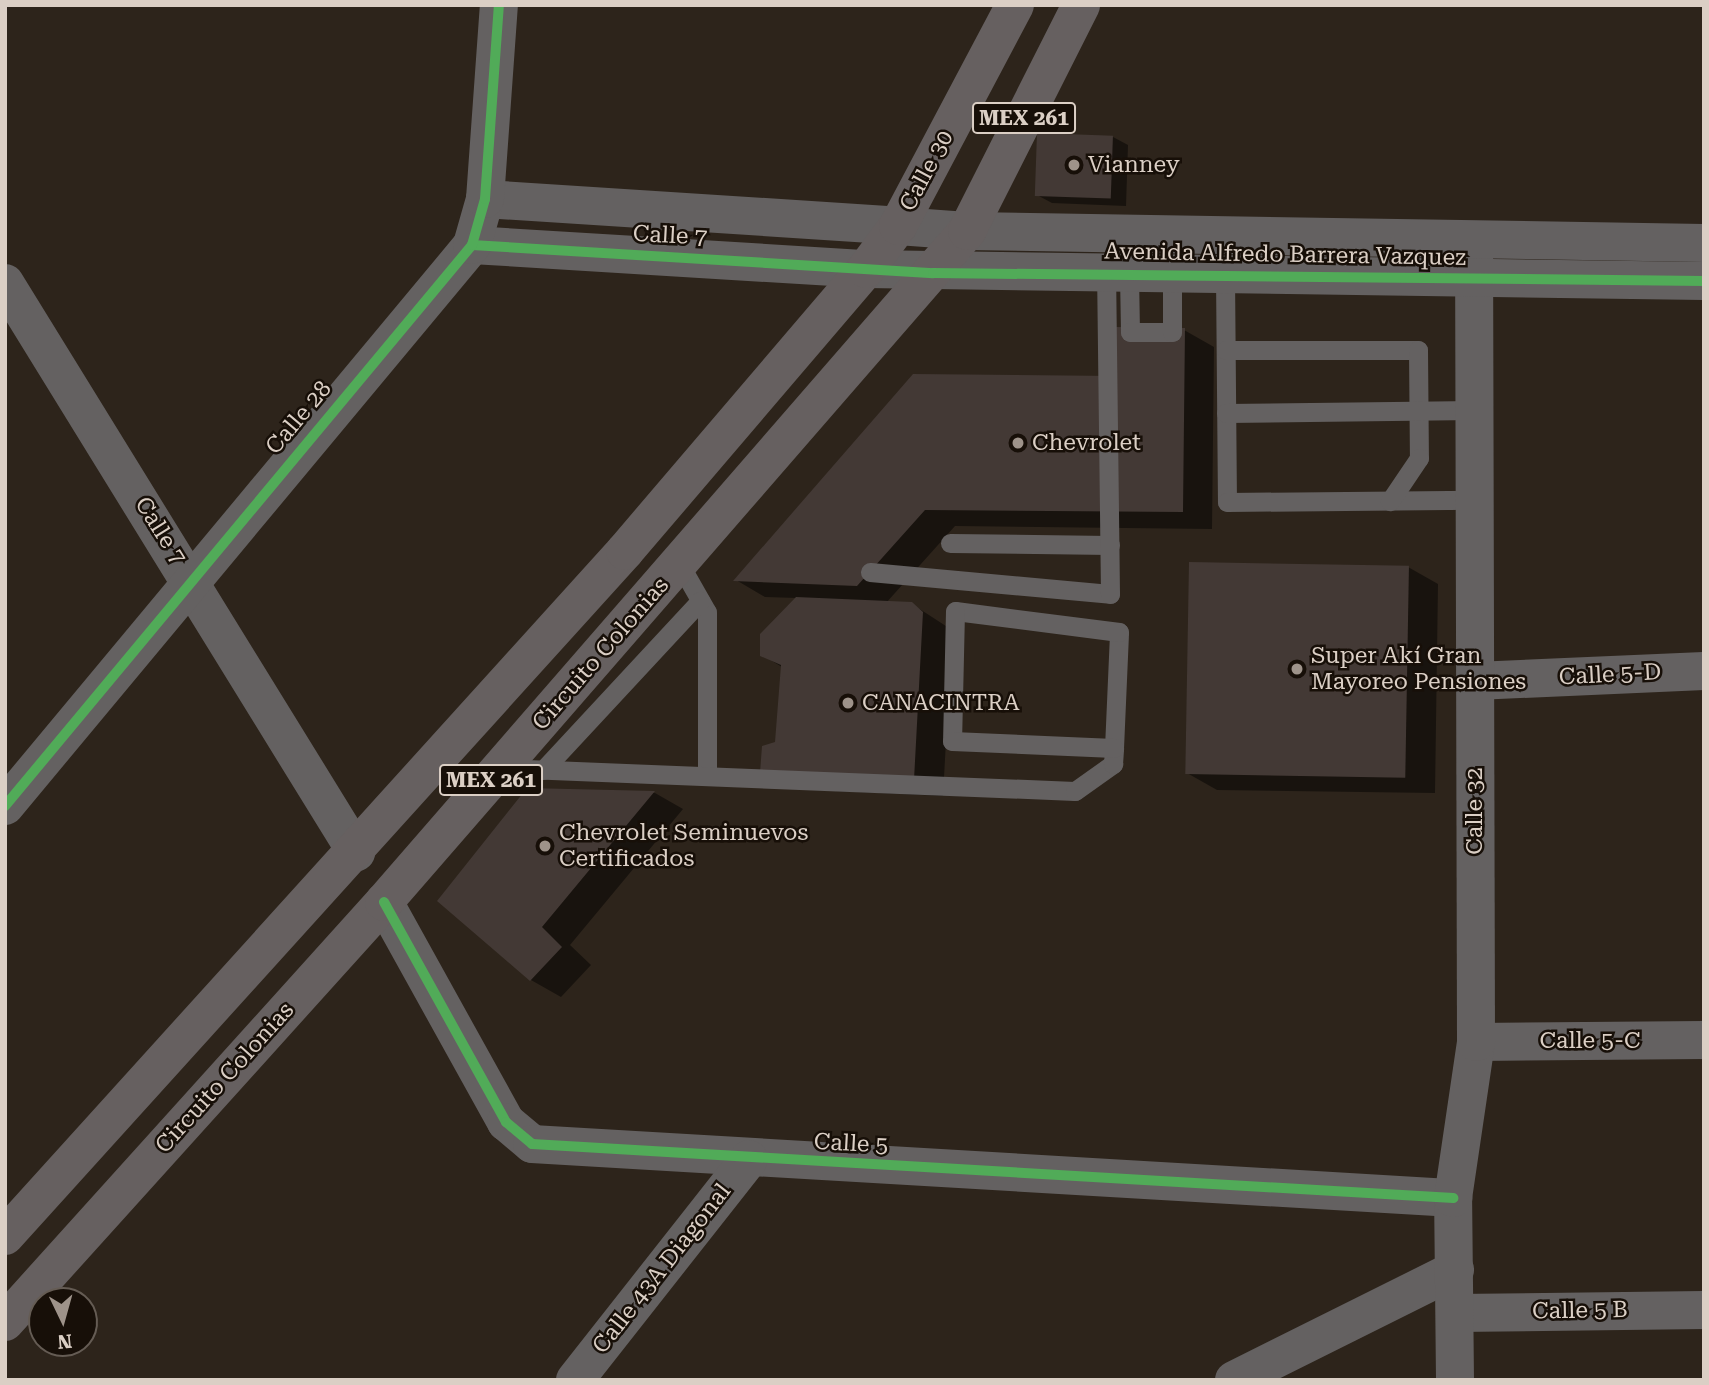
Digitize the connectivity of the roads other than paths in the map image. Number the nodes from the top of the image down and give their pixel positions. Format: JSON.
{"nodes":[{"id":1,"x":499,"y":5,"type":"edge"},
{"id":2,"x":1014,"y":5,"type":"edge"},
{"id":3,"x":1081,"y":5,"type":"edge"},
{"id":4,"x":485,"y":199,"type":"junction"},
{"id":5,"x":898,"y":226,"type":"junction"},
{"id":6,"x":967,"y":231,"type":"junction"},
{"id":7,"x":1704,"y":243,"type":"edge"},
{"id":8,"x":472,"y":245,"type":"junction"},
{"id":9,"x":1474,"y":259,"type":"junction"},
{"id":10,"x":866,"y":269,"type":"junction"},
{"id":11,"x":933,"y":272,"type":"junction"},
{"id":12,"x":1118,"y":274,"type":"junction"},
{"id":13,"x":1172,"y":275,"type":"junction"},
{"id":14,"x":1225,"y":275,"type":"junction"},
{"id":15,"x":1704,"y":281,"type":"edge"},
{"id":16,"x":5,"y":283,"type":"edge"},
{"id":17,"x":1226,"y":350,"type":"junction"},
{"id":18,"x":1474,"y":410,"type":"junction"},
{"id":19,"x":1418,"y":411,"type":"junction"},
{"id":20,"x":1226,"y":413,"type":"junction"},
{"id":21,"x":1474,"y":500,"type":"junction"},
{"id":22,"x":1390,"y":501,"type":"junction"},
{"id":23,"x":950,"y":543,"type":"dead end"},
{"id":24,"x":1110,"y":545,"type":"junction"},
{"id":25,"x":679,"y":564,"type":"junction"},
{"id":26,"x":870,"y":572,"type":"dead end"},
{"id":27,"x":191,"y":580,"type":"junction"},
{"id":28,"x":700,"y":601,"type":"junction"},
{"id":29,"x":1704,"y":671,"type":"edge"},
{"id":30,"x":1475,"y":681,"type":"junction"},
{"id":31,"x":1114,"y":748,"type":"junction"},
{"id":32,"x":501,"y":768,"type":"junction"},
{"id":33,"x":544,"y":770,"type":"junction"},
{"id":34,"x":707,"y":776,"type":"junction"},
{"id":35,"x":5,"y":806,"type":"edge"},
{"id":36,"x":356,"y":852,"type":"junction"},
{"id":37,"x":384,"y":902,"type":"junction"},
{"id":38,"x":1704,"y":1040,"type":"edge"},
{"id":39,"x":1476,"y":1042,"type":"junction"},
{"id":40,"x":749,"y":1159,"type":"junction"},
{"id":41,"x":1453,"y":1198,"type":"junction"},
{"id":42,"x":5,"y":1236,"type":"edge"},
{"id":43,"x":1455,"y":1270,"type":"junction"},
{"id":44,"x":1704,"y":1310,"type":"edge"},
{"id":45,"x":1456,"y":1313,"type":"junction"},
{"id":46,"x":5,"y":1322,"type":"edge"},
{"id":47,"x":575,"y":1380,"type":"edge"},
{"id":48,"x":1234,"y":1380,"type":"edge"},
{"id":49,"x":1455,"y":1380,"type":"edge"}],
"edges":[{"from":1,"to":4,"type":"street","name":"Calle 28"},
{"from":2,"to":5,"type":"main road","name":"Calle 30","number":"MEX 261"},
{"from":3,"to":6,"type":"main road","number":"MEX 261"},
{"from":4,"to":5,"type":"street","name":"Calle 7"},
{"from":4,"to":8,"type":"street","name":"Calle 28"},
{"from":5,"to":6,"type":"street","name":"Avenida Alfredo Barrera Vazquez"},
{"from":5,"to":10,"type":"main road","number":"MEX 261"},
{"from":6,"to":9,"type":"street","name":"Avenida Alfredo Barrera Vazquez"},
{"from":6,"to":11,"type":"main road","name":"Circuito Colonias","number":"MEX 261"},
{"from":7,"to":9,"type":"street","name":"Avenida Alfredo Barrera Vazquez"},
{"from":8,"to":10,"type":"street","name":"Calle 7"},
{"from":8,"to":27,"type":"street","name":"Calle 28"},
{"from":9,"to":14,"type":"street","name":"Avenida Alfredo Barrera Vazquez"},
{"from":9,"to":15,"type":"street","name":"Avenida Alfredo Barrera Vazquez"},
{"from":9,"to":18,"type":"street","name":"Calle 32"},
{"from":10,"to":11,"type":"street","name":"Avenida Alfredo Barrera Vazquez"},
{"from":10,"to":36,"type":"main road","number":"MEX 261"},
{"from":11,"to":12,"type":"street","name":"Avenida Alfredo Barrera Vazquez"},
{"from":11,"to":25,"type":"main road","name":"Circuito Colonias","number":"MEX 261"},
{"from":12,"to":13,"type":"street","name":"Avenida Alfredo Barrera Vazquez"},
{"from":12,"to":13,"type":"lane"},
{"from":12,"to":24,"type":"lane"},
{"from":13,"to":14,"type":"street","name":"Avenida Alfredo Barrera Vazquez"},
{"from":14,"to":17,"type":"lane"},
{"from":16,"to":27,"type":"street","name":"Calle 7"},
{"from":17,"to":19,"type":"lane"},
{"from":17,"to":20,"type":"lane"},
{"from":18,"to":19,"type":"lane"},
{"from":18,"to":21,"type":"street","name":"Calle 32"},
{"from":19,"to":20,"type":"lane"},
{"from":19,"to":22,"type":"lane"},
{"from":20,"to":22,"type":"lane"},
{"from":21,"to":22,"type":"lane"},
{"from":21,"to":30,"type":"street","name":"Calle 32"},
{"from":23,"to":24,"type":"lane"},
{"from":24,"to":26,"type":"lane"},
{"from":25,"to":28,"type":"lane"},
{"from":25,"to":32,"type":"main road","name":"Circuito Colonias","number":"MEX 261"},
{"from":27,"to":35,"type":"street","name":"Calle 28"},
{"from":27,"to":36,"type":"street","name":"Calle 7"},
{"from":28,"to":33,"type":"lane"},
{"from":28,"to":34,"type":"lane"},
{"from":29,"to":30,"type":"street","name":"Calle 5-D"},
{"from":30,"to":39,"type":"street","name":"Calle 32"},
{"from":31,"to":31,"type":"lane"},
{"from":31,"to":34,"type":"lane"},
{"from":32,"to":33,"type":"lane"},
{"from":32,"to":37,"type":"main road","name":"Circuito Colonias","number":"MEX 261"},
{"from":33,"to":34,"type":"lane"},
{"from":36,"to":42,"type":"main road","number":"MEX 261"},
{"from":37,"to":40,"type":"street","name":"Calle 5"},
{"from":37,"to":46,"type":"main road","name":"Circuito Colonias","number":"MEX 261"},
{"from":38,"to":39,"type":"street","name":"Calle 5-C"},
{"from":39,"to":41,"type":"street","name":"Calle 32"},
{"from":40,"to":41,"type":"street","name":"Calle 5"},
{"from":40,"to":47,"type":"street","name":"Calle 43A Diagonal"},
{"from":41,"to":43,"type":"street","name":"Calle 32"},
{"from":43,"to":45,"type":"street","name":"Calle 32"},
{"from":43,"to":48,"type":"street"},
{"from":44,"to":45,"type":"street","name":"Calle 5 B"},
{"from":45,"to":49,"type":"street","name":"Calle 32"}]}
